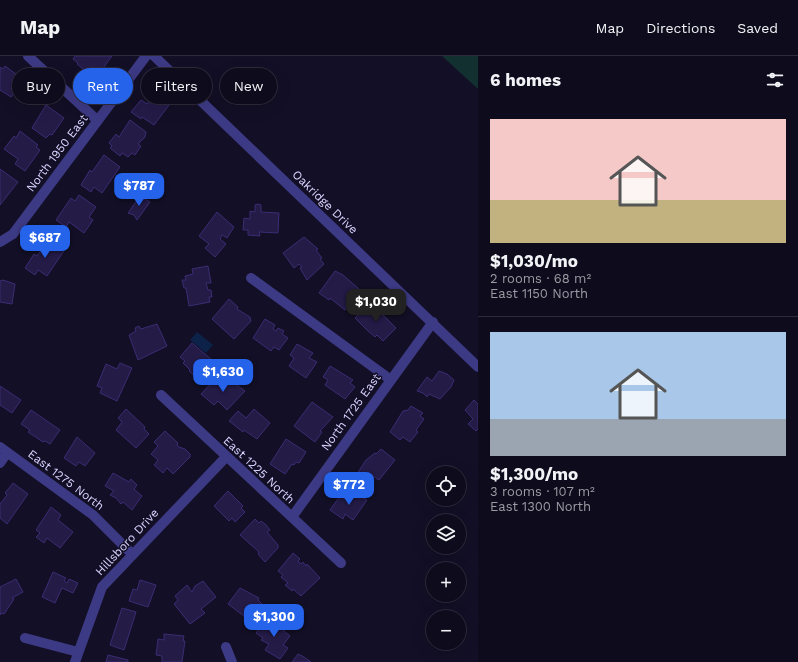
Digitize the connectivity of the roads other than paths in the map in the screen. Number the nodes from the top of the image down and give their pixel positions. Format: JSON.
{"nodes":[{"id":1,"x":28,"y":56,"type":"edge"},
{"id":2,"x":146,"y":56,"type":"edge"},
{"id":3,"x":154,"y":56,"type":"edge"},
{"id":4,"x":98,"y":120,"type":"junction"},
{"id":5,"x":0,"y":242,"type":"edge"},
{"id":6,"x":251,"y":278,"type":"dead end"},
{"id":7,"x":433,"y":322,"type":"junction"},
{"id":8,"x":478,"y":367,"type":"edge"},
{"id":9,"x":391,"y":380,"type":"junction"},
{"id":10,"x":161,"y":395,"type":"dead end"},
{"id":11,"x":4,"y":450,"type":"edge"},
{"id":12,"x":226,"y":457,"type":"junction"},
{"id":13,"x":0,"y":463,"type":"edge"},
{"id":14,"x":292,"y":517,"type":"junction"},
{"id":15,"x":132,"y":554,"type":"junction"},
{"id":16,"x":341,"y":563,"type":"dead end"},
{"id":17,"x":25,"y":638,"type":"dead end"},
{"id":18,"x":226,"y":646,"type":"dead end"},
{"id":19,"x":77,"y":657,"type":"edge"},
{"id":20,"x":232,"y":662,"type":"edge"}],
"edges":[{"from":1,"to":4,"type":"street"},
{"from":2,"to":4,"type":"street","name":"North 1950 East"},
{"from":3,"to":7,"type":"street","name":"Oakridge Drive"},
{"from":4,"to":5,"type":"street","name":"North 1950 East"},
{"from":6,"to":9,"type":"street"},
{"from":7,"to":8,"type":"street","name":"Oakridge Drive"},
{"from":7,"to":9,"type":"street","name":"North 1725 East"},
{"from":9,"to":14,"type":"street","name":"North 1725 East"},
{"from":10,"to":12,"type":"street","name":"East 1225 North"},
{"from":11,"to":13,"type":"street"},
{"from":11,"to":15,"type":"street","name":"East 1275 North"},
{"from":12,"to":14,"type":"street","name":"East 1225 North"},
{"from":12,"to":15,"type":"street","name":"Hillsboro Drive"},
{"from":14,"to":16,"type":"street","name":"East 1225 North"},
{"from":15,"to":19,"type":"street","name":"Hillsboro Drive"},
{"from":17,"to":19,"type":"street"},
{"from":18,"to":20,"type":"street"}]}
